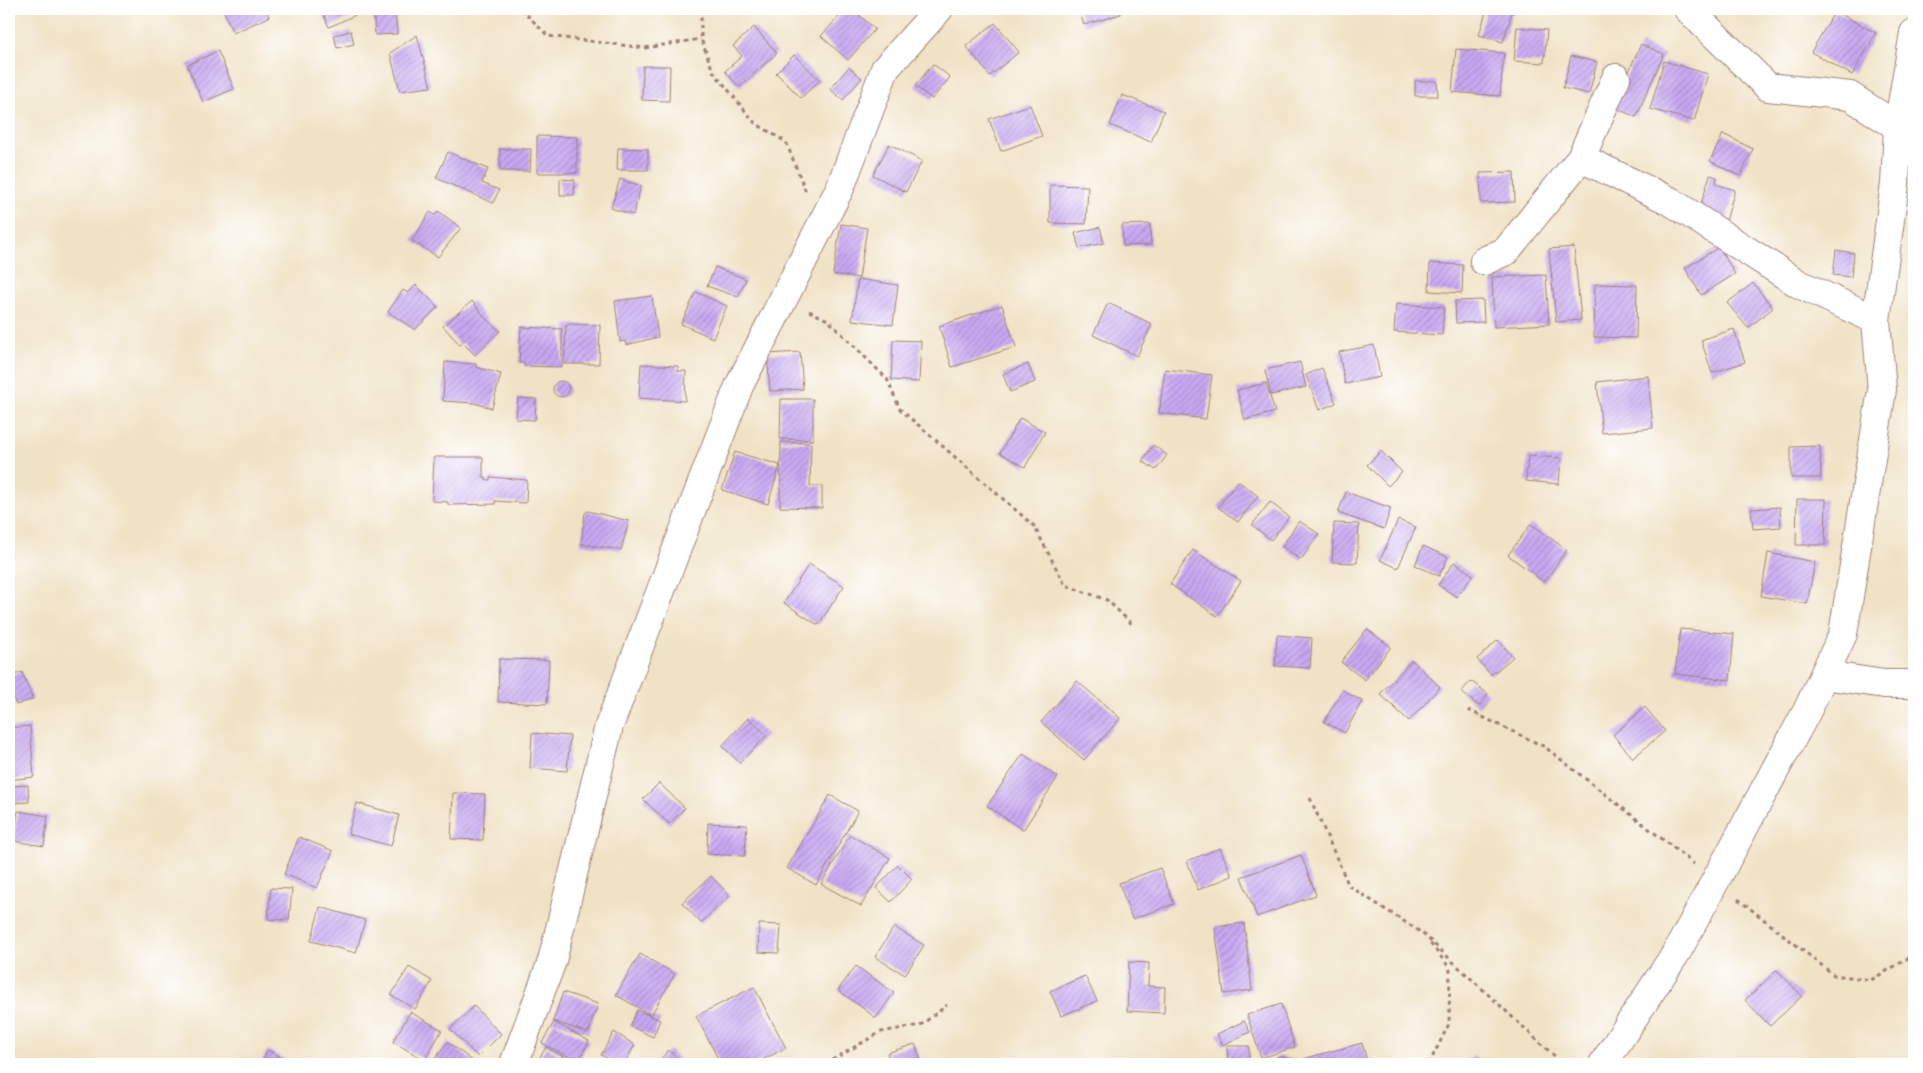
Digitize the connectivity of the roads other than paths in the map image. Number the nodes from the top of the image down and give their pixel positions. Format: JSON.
{"nodes":[{"id":1,"x":939,"y":9,"type":"edge"},
{"id":2,"x":1688,"y":9,"type":"edge"},
{"id":3,"x":1914,"y":33,"type":"edge"},
{"id":4,"x":1616,"y":78,"type":"dead end"},
{"id":5,"x":1898,"y":127,"type":"junction"},
{"id":6,"x":1581,"y":158,"type":"junction"},
{"id":7,"x":1484,"y":261,"type":"dead end"},
{"id":8,"x":1876,"y":320,"type":"junction"},
{"id":9,"x":1824,"y":675,"type":"junction"},
{"id":10,"x":1914,"y":684,"type":"edge"},
{"id":11,"x":514,"y":1064,"type":"edge"},
{"id":12,"x":1602,"y":1064,"type":"edge"}],
"edges":[{"from":1,"to":11,"type":"street"},
{"from":2,"to":5,"type":"street"},
{"from":3,"to":5,"type":"street"},
{"from":4,"to":6,"type":"street"},
{"from":5,"to":8,"type":"street"},
{"from":6,"to":7,"type":"street"},
{"from":6,"to":8,"type":"street"},
{"from":8,"to":9,"type":"street"},
{"from":9,"to":10,"type":"street"},
{"from":9,"to":12,"type":"street"}]}
